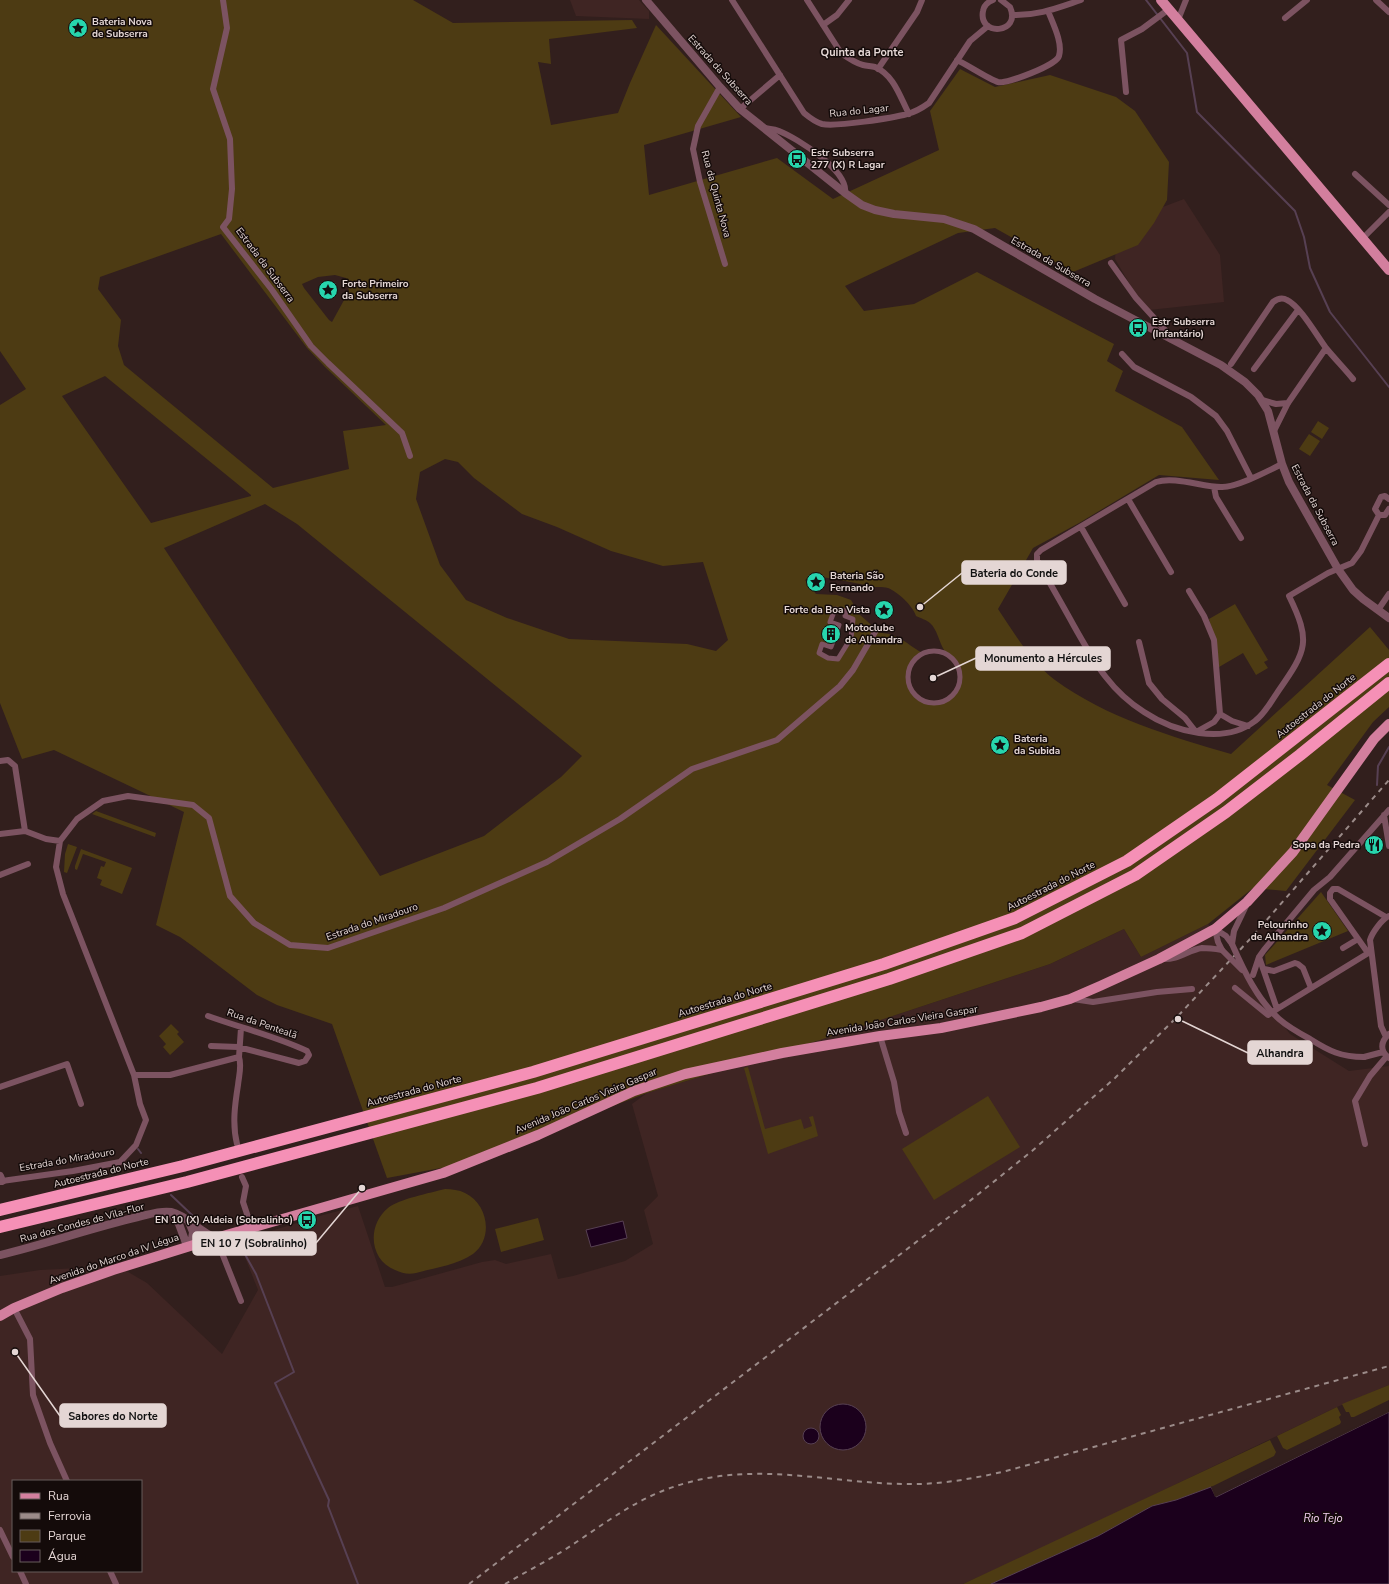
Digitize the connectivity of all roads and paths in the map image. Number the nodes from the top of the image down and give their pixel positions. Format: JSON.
{"nodes":[{"id":1,"x":223,"y":0,"type":"edge"},
{"id":2,"x":646,"y":0,"type":"edge"},
{"id":3,"x":732,"y":0,"type":"edge"},
{"id":4,"x":807,"y":0,"type":"edge"},
{"id":5,"x":849,"y":0,"type":"edge"},
{"id":6,"x":922,"y":0,"type":"edge"},
{"id":7,"x":993,"y":0,"type":"edge"},
{"id":8,"x":1001,"y":0,"type":"edge"},
{"id":9,"x":1081,"y":0,"type":"edge"},
{"id":10,"x":1161,"y":0,"type":"edge"},
{"id":11,"x":1186,"y":0,"type":"edge"},
{"id":12,"x":1307,"y":0,"type":"edge"},
{"id":13,"x":1376,"y":0,"type":"edge"},
{"id":14,"x":1167,"y":11,"type":"junction"},
{"id":15,"x":1048,"y":12,"type":"junction"},
{"id":16,"x":1389,"y":12,"type":"edge"},
{"id":17,"x":1012,"y":15,"type":"junction"},
{"id":18,"x":1285,"y":18,"type":"dead end"},
{"id":19,"x":1178,"y":20,"type":"junction"},
{"id":20,"x":823,"y":25,"type":"junction"},
{"id":21,"x":988,"y":26,"type":"junction"},
{"id":22,"x":957,"y":60,"type":"junction"},
{"id":23,"x":878,"y":69,"type":"junction"},
{"id":24,"x":780,"y":75,"type":"junction"},
{"id":25,"x":720,"y":87,"type":"junction"},
{"id":26,"x":1126,"y":92,"type":"dead end"},
{"id":27,"x":740,"y":109,"type":"junction"},
{"id":28,"x":909,"y":114,"type":"junction"},
{"id":29,"x":764,"y":128,"type":"junction"},
{"id":30,"x":1355,"y":174,"type":"dead end"},
{"id":31,"x":845,"y":193,"type":"junction"},
{"id":32,"x":1389,"y":205,"type":"edge"},
{"id":33,"x":1389,"y":212,"type":"edge"},
{"id":34,"x":1362,"y":239,"type":"junction"},
{"id":35,"x":1111,"y":263,"type":"dead end"},
{"id":36,"x":725,"y":264,"type":"dead end"},
{"id":37,"x":1389,"y":270,"type":"edge"},
{"id":38,"x":1298,"y":310,"type":"junction"},
{"id":39,"x":1170,"y":339,"type":"junction"},
{"id":40,"x":1326,"y":348,"type":"junction"},
{"id":41,"x":1122,"y":354,"type":"dead end"},
{"id":42,"x":1231,"y":364,"type":"dead end"},
{"id":43,"x":1254,"y":369,"type":"dead end"},
{"id":44,"x":1353,"y":378,"type":"dead end"},
{"id":45,"x":1262,"y":400,"type":"junction"},
{"id":46,"x":1288,"y":403,"type":"junction"},
{"id":47,"x":1274,"y":431,"type":"junction"},
{"id":48,"x":410,"y":456,"type":"dead end"},
{"id":49,"x":1282,"y":464,"type":"junction"},
{"id":50,"x":1251,"y":478,"type":"junction"},
{"id":51,"x":1214,"y":486,"type":"junction"},
{"id":52,"x":1389,"y":498,"type":"edge"},
{"id":53,"x":1128,"y":499,"type":"junction"},
{"id":54,"x":1389,"y":508,"type":"edge"},
{"id":55,"x":1379,"y":515,"type":"junction"},
{"id":56,"x":1081,"y":527,"type":"junction"},
{"id":57,"x":1241,"y":538,"type":"dead end"},
{"id":58,"x":1338,"y":569,"type":"junction"},
{"id":59,"x":1171,"y":572,"type":"dead end"},
{"id":60,"x":1189,"y":591,"type":"dead end"},
{"id":61,"x":1389,"y":594,"type":"edge"},
{"id":62,"x":1125,"y":604,"type":"dead end"},
{"id":63,"x":1378,"y":610,"type":"junction"},
{"id":64,"x":1389,"y":618,"type":"edge"},
{"id":65,"x":875,"y":632,"type":"dead end"},
{"id":66,"x":1139,"y":642,"type":"dead end"},
{"id":67,"x":822,"y":644,"type":"joint"},
{"id":68,"x":929,"y":651,"type":"joint"},
{"id":69,"x":1389,"y":664,"type":"edge"},
{"id":70,"x":1389,"y":683,"type":"edge"},
{"id":71,"x":1220,"y":714,"type":"junction"},
{"id":72,"x":1389,"y":724,"type":"edge"},
{"id":73,"x":1248,"y":726,"type":"junction"},
{"id":74,"x":1196,"y":732,"type":"junction"},
{"id":75,"x":0,"y":761,"type":"edge"},
{"id":76,"x":1387,"y":812,"type":"edge"},
{"id":77,"x":25,"y":831,"type":"junction"},
{"id":78,"x":0,"y":834,"type":"edge"},
{"id":79,"x":60,"y":841,"type":"junction"},
{"id":80,"x":1389,"y":846,"type":"edge"},
{"id":81,"x":28,"y":864,"type":"dead end"},
{"id":82,"x":0,"y":874,"type":"edge"},
{"id":83,"x":1247,"y":902,"type":"junction"},
{"id":84,"x":1388,"y":917,"type":"edge"},
{"id":85,"x":1214,"y":929,"type":"junction"},
{"id":86,"x":1358,"y":939,"type":"junction"},
{"id":87,"x":1232,"y":944,"type":"junction"},
{"id":88,"x":1343,"y":948,"type":"dead end"},
{"id":89,"x":1222,"y":950,"type":"junction"},
{"id":90,"x":1369,"y":952,"type":"junction"},
{"id":91,"x":1259,"y":957,"type":"junction"},
{"id":92,"x":1159,"y":958,"type":"junction"},
{"id":93,"x":1264,"y":969,"type":"junction"},
{"id":94,"x":1243,"y":971,"type":"junction"},
{"id":95,"x":1253,"y":975,"type":"dead end"},
{"id":96,"x":1235,"y":988,"type":"dead end"},
{"id":97,"x":1311,"y":988,"type":"junction"},
{"id":98,"x":1192,"y":989,"type":"dead end"},
{"id":99,"x":1070,"y":999,"type":"junction"},
{"id":100,"x":1277,"y":1009,"type":"junction"},
{"id":101,"x":208,"y":1016,"type":"dead end"},
{"id":102,"x":241,"y":1028,"type":"junction"},
{"id":103,"x":880,"y":1036,"type":"junction"},
{"id":104,"x":1387,"y":1036,"type":"edge"},
{"id":105,"x":211,"y":1046,"type":"dead end"},
{"id":106,"x":238,"y":1047,"type":"junction"},
{"id":107,"x":1386,"y":1055,"type":"edge"},
{"id":108,"x":238,"y":1057,"type":"junction"},
{"id":109,"x":134,"y":1075,"type":"junction"},
{"id":110,"x":0,"y":1087,"type":"edge"},
{"id":111,"x":81,"y":1104,"type":"dead end"},
{"id":112,"x":906,"y":1133,"type":"dead end"},
{"id":113,"x":237,"y":1144,"type":"dead end"},
{"id":114,"x":1365,"y":1144,"type":"dead end"},
{"id":115,"x":242,"y":1176,"type":"dead end"},
{"id":116,"x":1,"y":1179,"type":"edge"},
{"id":117,"x":354,"y":1199,"type":"joint"},
{"id":118,"x":0,"y":1210,"type":"edge"},
{"id":119,"x":170,"y":1212,"type":"junction"},
{"id":120,"x":189,"y":1221,"type":"junction"},
{"id":121,"x":0,"y":1227,"type":"edge"},
{"id":122,"x":246,"y":1230,"type":"junction"},
{"id":123,"x":184,"y":1237,"type":"junction"},
{"id":124,"x":216,"y":1238,"type":"junction"},
{"id":125,"x":191,"y":1246,"type":"junction"},
{"id":126,"x":179,"y":1249,"type":"junction"},
{"id":127,"x":0,"y":1256,"type":"edge"},
{"id":128,"x":241,"y":1301,"type":"dead end"},
{"id":129,"x":14,"y":1308,"type":"junction"},
{"id":130,"x":0,"y":1316,"type":"edge"},
{"id":131,"x":67,"y":1480,"type":"edge"},
{"id":132,"x":0,"y":1530,"type":"edge"},
{"id":133,"x":12,"y":1555,"type":"edge"},
{"id":134,"x":20,"y":1572,"type":"edge"},
{"id":135,"x":110,"y":1572,"type":"edge"},
{"id":136,"x":26,"y":1584,"type":"edge"},
{"id":137,"x":116,"y":1584,"type":"edge"}],
"edges":[{"from":1,"to":48,"type":"street","name":"Estrada da Subserra"},
{"from":2,"to":25,"type":"street","name":"Estrada da Subserra"},
{"from":3,"to":24,"type":"street","name":"Rua do Lagar"},
{"from":4,"to":20,"type":"street"},
{"from":5,"to":20,"type":"street"},
{"from":6,"to":23,"type":"street"},
{"from":7,"to":21,"type":"street"},
{"from":8,"to":17,"type":"street"},
{"from":9,"to":15,"type":"street"},
{"from":10,"to":14,"type":"main road"},
{"from":11,"to":19,"type":"street"},
{"from":12,"to":18,"type":"street"},
{"from":13,"to":16,"type":"street"},
{"from":14,"to":19,"type":"main road"},
{"from":14,"to":26,"type":"street"},
{"from":15,"to":17,"type":"street"},
{"from":15,"to":22,"type":"street"},
{"from":17,"to":21,"type":"street"},
{"from":19,"to":34,"type":"main road"},
{"from":20,"to":23,"type":"street"},
{"from":21,"to":22,"type":"street","name":"Rua do Lagar"},
{"from":22,"to":28,"type":"street","name":"Rua do Lagar"},
{"from":23,"to":28,"type":"street"},
{"from":24,"to":27,"type":"street"},
{"from":24,"to":28,"type":"street","name":"Rua do Lagar"},
{"from":25,"to":27,"type":"street","name":"Estrada da Subserra"},
{"from":25,"to":36,"type":"street","name":"Rua da Quinta Nova"},
{"from":27,"to":29,"type":"street","name":"Estrada da Subserra"},
{"from":29,"to":31,"type":"street","name":"Estrada da Subserra"},
{"from":29,"to":31,"type":"street"},
{"from":30,"to":32,"type":"street"},
{"from":31,"to":39,"type":"street","name":"Estrada da Subserra"},
{"from":33,"to":34,"type":"street"},
{"from":34,"to":37,"type":"main road"},
{"from":35,"to":39,"type":"street"},
{"from":38,"to":40,"type":"street"},
{"from":38,"to":42,"type":"street"},
{"from":38,"to":43,"type":"street"},
{"from":39,"to":45,"type":"street","name":"Estrada da Subserra"},
{"from":40,"to":44,"type":"street"},
{"from":40,"to":46,"type":"street"},
{"from":41,"to":50,"type":"street"},
{"from":45,"to":46,"type":"street"},
{"from":45,"to":47,"type":"street","name":"Estrada da Subserra"},
{"from":46,"to":47,"type":"street"},
{"from":47,"to":49,"type":"street","name":"Estrada da Subserra"},
{"from":49,"to":50,"type":"street"},
{"from":49,"to":58,"type":"street","name":"Estrada da Subserra"},
{"from":50,"to":51,"type":"street"},
{"from":51,"to":53,"type":"street"},
{"from":51,"to":57,"type":"street"},
{"from":52,"to":55,"type":"street"},
{"from":53,"to":56,"type":"street"},
{"from":53,"to":59,"type":"street"},
{"from":54,"to":55,"type":"street"},
{"from":55,"to":58,"type":"street"},
{"from":56,"to":62,"type":"street"},
{"from":56,"to":74,"type":"street"},
{"from":58,"to":63,"type":"street","name":"Estrada da Subserra"},
{"from":58,"to":73,"type":"street"},
{"from":60,"to":71,"type":"street"},
{"from":61,"to":63,"type":"street"},
{"from":63,"to":64,"type":"street","name":"Estrada da Subserra"},
{"from":65,"to":79,"type":"street","name":"Estrada do Miradouro"},
{"from":66,"to":74,"type":"street"},
{"from":67,"to":67,"type":"street"},
{"from":68,"to":68,"type":"street"},
{"from":69,"to":118,"type":"highway","name":"Autoestrada do Norte"},
{"from":70,"to":121,"type":"highway"},
{"from":71,"to":73,"type":"street"},
{"from":71,"to":74,"type":"street"},
{"from":72,"to":83,"type":"main road","name":"Avenida João Carlos Vieira Gaspar"},
{"from":73,"to":74,"type":"street"},
{"from":75,"to":77,"type":"street"},
{"from":76,"to":80,"type":"street"},
{"from":76,"to":91,"type":"street"},
{"from":77,"to":78,"type":"street"},
{"from":77,"to":79,"type":"street"},
{"from":79,"to":109,"type":"street","name":"Estrada do Miradouro"},
{"from":81,"to":82,"type":"street"},
{"from":83,"to":85,"type":"main road","name":"Avenida João Carlos Vieira Gaspar"},
{"from":83,"to":87,"type":"street"},
{"from":84,"to":86,"type":"street"},
{"from":84,"to":90,"type":"street"},
{"from":85,"to":87,"type":"street"},
{"from":85,"to":89,"type":"street"},
{"from":85,"to":92,"type":"main road","name":"Avenida João Carlos Vieira Gaspar"},
{"from":86,"to":88,"type":"street"},
{"from":86,"to":90,"type":"street"},
{"from":87,"to":94,"type":"street","bridge":true},
{"from":89,"to":92,"type":"street"},
{"from":89,"to":94,"type":"street","bridge":true},
{"from":90,"to":97,"type":"street"},
{"from":90,"to":104,"type":"street"},
{"from":91,"to":93,"type":"street"},
{"from":91,"to":95,"type":"street"},
{"from":92,"to":99,"type":"main road","name":"Avenida João Carlos Vieira Gaspar"},
{"from":93,"to":97,"type":"street"},
{"from":93,"to":100,"type":"street"},
{"from":94,"to":107,"type":"street","bridge":true},
{"from":96,"to":100,"type":"street"},
{"from":97,"to":100,"type":"street"},
{"from":98,"to":99,"type":"street"},
{"from":99,"to":103,"type":"main road","name":"Avenida João Carlos Vieira Gaspar"},
{"from":101,"to":102,"type":"street","name":"Rua da Pentealã"},
{"from":102,"to":106,"type":"street"},
{"from":102,"to":106,"type":"street","name":"Rua da Pentealã"},
{"from":103,"to":112,"type":"street"},
{"from":103,"to":117,"type":"main road","name":"Avenida João Carlos Vieira Gaspar"},
{"from":104,"to":107,"type":"street"},
{"from":105,"to":106,"type":"street"},
{"from":106,"to":108,"type":"street"},
{"from":107,"to":114,"type":"street"},
{"from":108,"to":109,"type":"street"},
{"from":108,"to":113,"type":"street"},
{"from":109,"to":116,"type":"street","name":"Estrada do Miradouro"},
{"from":110,"to":111,"type":"street"},
{"from":115,"to":122,"type":"street"},
{"from":117,"to":122,"type":"main road","name":"Avenida do Marco da IV Légua"},
{"from":119,"to":120,"type":"street"},
{"from":119,"to":123,"type":"street"},
{"from":119,"to":127,"type":"street","name":"Rua dos Condes de Vila-Flor"},
{"from":120,"to":124,"type":"street"},
{"from":120,"to":125,"type":"street"},
{"from":122,"to":124,"type":"main road","name":"Avenida do Marco da IV Légua"},
{"from":123,"to":125,"type":"street"},
{"from":123,"to":126,"type":"street"},
{"from":124,"to":125,"type":"main road","name":"Avenida do Marco da IV Légua"},
{"from":124,"to":128,"type":"street"},
{"from":125,"to":126,"type":"main road","name":"Avenida do Marco da IV Légua"},
{"from":126,"to":129,"type":"main road","name":"Avenida do Marco da IV Légua"},
{"from":129,"to":130,"type":"main road","name":"Avenida do Marco da IV Légua"},
{"from":129,"to":131,"type":"street"},
{"from":132,"to":133,"type":"street"},
{"from":134,"to":136,"type":"street"},
{"from":135,"to":137,"type":"street"}]}
